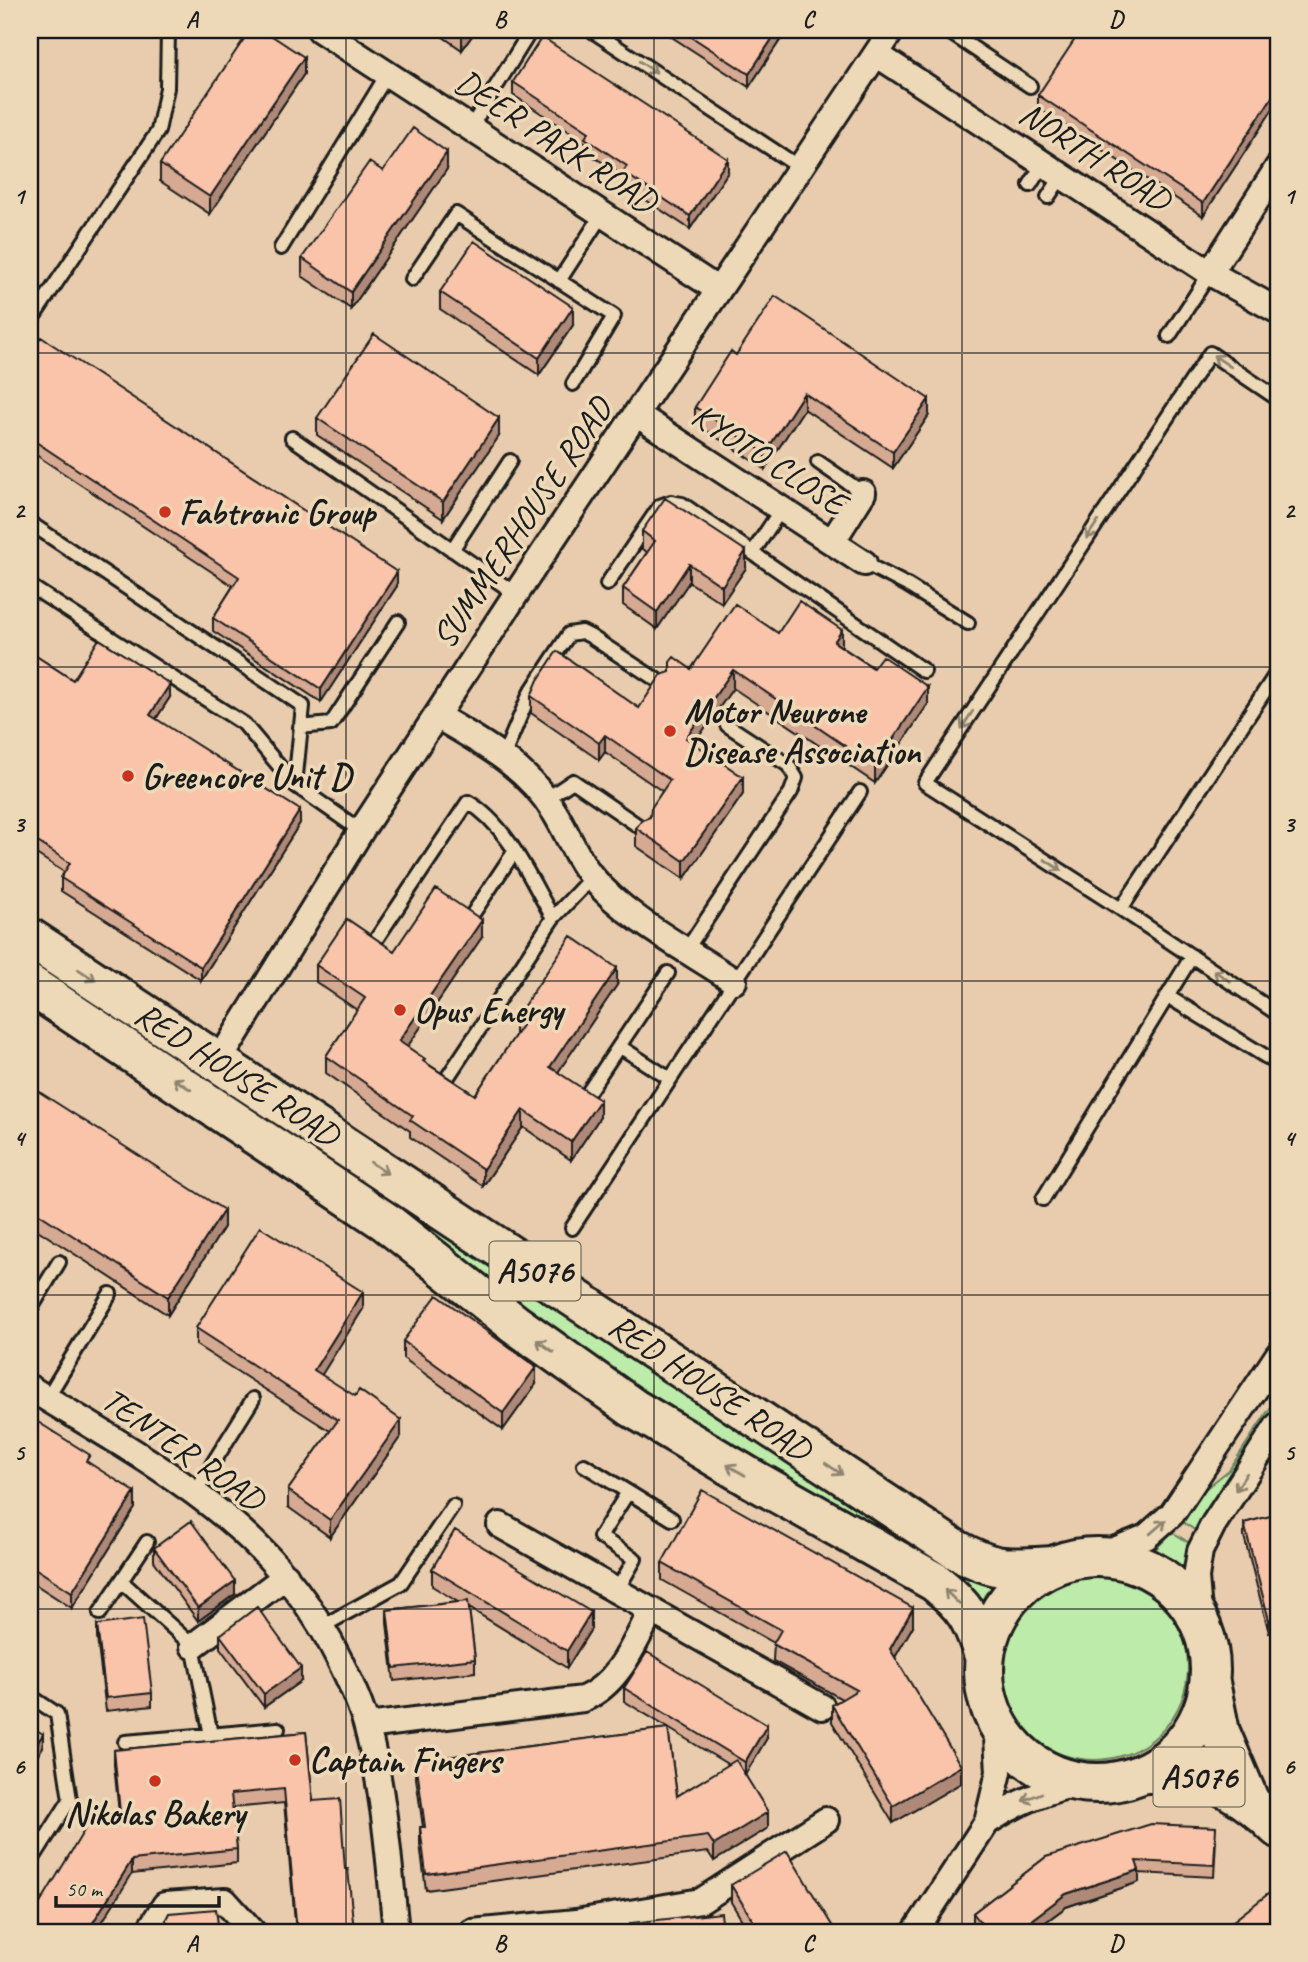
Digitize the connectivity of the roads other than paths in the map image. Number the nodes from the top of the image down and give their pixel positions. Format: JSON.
{"nodes":[{"id":1,"x":168,"y":30,"type":"edge"},
{"id":2,"x":320,"y":30,"type":"edge"},
{"id":3,"x":531,"y":30,"type":"edge"},
{"id":4,"x":591,"y":30,"type":"edge"},
{"id":5,"x":892,"y":30,"type":"edge"},
{"id":6,"x":946,"y":30,"type":"edge"},
{"id":7,"x":876,"y":54,"type":"junction"},
{"id":8,"x":388,"y":73,"type":"junction"},
{"id":9,"x":1030,"y":86,"type":"dead end"},
{"id":10,"x":471,"y":127,"type":"junction"},
{"id":11,"x":799,"y":167,"type":"junction"},
{"id":12,"x":1278,"y":167,"type":"edge"},
{"id":13,"x":1053,"y":170,"type":"junction"},
{"id":14,"x":1030,"y":185,"type":"dead end"},
{"id":15,"x":1048,"y":197,"type":"dead end"},
{"id":16,"x":603,"y":213,"type":"junction"},
{"id":17,"x":281,"y":248,"type":"dead end"},
{"id":18,"x":1210,"y":273,"type":"junction"},
{"id":19,"x":412,"y":279,"type":"dead end"},
{"id":20,"x":559,"y":281,"type":"junction"},
{"id":21,"x":718,"y":289,"type":"junction"},
{"id":22,"x":1278,"y":311,"type":"edge"},
{"id":23,"x":30,"y":322,"type":"edge"},
{"id":24,"x":1169,"y":336,"type":"dead end"},
{"id":25,"x":573,"y":384,"type":"dead end"},
{"id":26,"x":1278,"y":399,"type":"edge"},
{"id":27,"x":636,"y":414,"type":"junction"},
{"id":28,"x":292,"y":439,"type":"dead end"},
{"id":29,"x":510,"y":461,"type":"dead end"},
{"id":30,"x":818,"y":462,"type":"dead end"},
{"id":31,"x":863,"y":494,"type":"joint"},
{"id":32,"x":782,"y":508,"type":"junction"},
{"id":33,"x":30,"y":523,"type":"edge"},
{"id":34,"x":832,"y":542,"type":"junction"},
{"id":35,"x":452,"y":550,"type":"junction"},
{"id":36,"x":753,"y":552,"type":"junction"},
{"id":37,"x":864,"y":563,"type":"joint"},
{"id":38,"x":607,"y":584,"type":"dead end"},
{"id":39,"x":30,"y":586,"type":"edge"},
{"id":40,"x":516,"y":594,"type":"junction"},
{"id":41,"x":398,"y":622,"type":"dead end"},
{"id":42,"x":968,"y":623,"type":"dead end"},
{"id":43,"x":924,"y":671,"type":"dead end"},
{"id":44,"x":1278,"y":671,"type":"edge"},
{"id":45,"x":663,"y":684,"type":"edge"},
{"id":46,"x":437,"y":716,"type":"junction"},
{"id":47,"x":727,"y":725,"type":"dead end"},
{"id":48,"x":300,"y":727,"type":"junction"},
{"id":49,"x":503,"y":757,"type":"junction"},
{"id":50,"x":295,"y":785,"type":"junction"},
{"id":51,"x":860,"y":792,"type":"dead end"},
{"id":52,"x":546,"y":799,"type":"junction"},
{"id":53,"x":643,"y":828,"type":"edge"},
{"id":54,"x":361,"y":831,"type":"junction"},
{"id":55,"x":514,"y":852,"type":"junction"},
{"id":56,"x":592,"y":877,"type":"junction"},
{"id":57,"x":1121,"y":909,"type":"junction"},
{"id":58,"x":474,"y":912,"type":"edge"},
{"id":59,"x":553,"y":918,"type":"junction"},
{"id":60,"x":30,"y":938,"type":"edge"},
{"id":61,"x":373,"y":944,"type":"edge"},
{"id":62,"x":687,"y":949,"type":"junction"},
{"id":63,"x":1192,"y":956,"type":"junction"},
{"id":64,"x":668,"y":973,"type":"dead end"},
{"id":65,"x":734,"y":981,"type":"junction"},
{"id":66,"x":30,"y":985,"type":"edge"},
{"id":67,"x":1167,"y":996,"type":"junction"},
{"id":68,"x":1278,"y":1014,"type":"edge"},
{"id":69,"x":619,"y":1046,"type":"junction"},
{"id":70,"x":219,"y":1061,"type":"junction"},
{"id":71,"x":1278,"y":1064,"type":"edge"},
{"id":72,"x":447,"y":1078,"type":"edge"},
{"id":73,"x":670,"y":1079,"type":"junction"},
{"id":74,"x":587,"y":1094,"type":"edge"},
{"id":75,"x":1043,"y":1199,"type":"dead end"},
{"id":76,"x":386,"y":1223,"type":"junction"},
{"id":77,"x":572,"y":1228,"type":"dead end"},
{"id":78,"x":59,"y":1262,"type":"dead end"},
{"id":79,"x":110,"y":1294,"type":"dead end"},
{"id":80,"x":30,"y":1310,"type":"edge"},
{"id":81,"x":1278,"y":1355,"type":"edge"},
{"id":82,"x":1269,"y":1386,"type":"edge"},
{"id":83,"x":38,"y":1393,"type":"edge"},
{"id":84,"x":253,"y":1399,"type":"dead end"},
{"id":85,"x":1278,"y":1425,"type":"edge"},
{"id":86,"x":584,"y":1465,"type":"dead end"},
{"id":87,"x":195,"y":1492,"type":"junction"},
{"id":88,"x":628,"y":1492,"type":"junction"},
{"id":89,"x":453,"y":1506,"type":"dead end"},
{"id":90,"x":672,"y":1519,"type":"dead end"},
{"id":91,"x":500,"y":1525,"type":"dead end"},
{"id":92,"x":147,"y":1542,"type":"dead end"},
{"id":93,"x":1097,"y":1557,"type":"junction"},
{"id":94,"x":1052,"y":1566,"type":"junction"},
{"id":95,"x":286,"y":1576,"type":"junction"},
{"id":96,"x":121,"y":1581,"type":"junction"},
{"id":97,"x":617,"y":1590,"type":"junction"},
{"id":98,"x":652,"y":1610,"type":"junction"},
{"id":99,"x":100,"y":1613,"type":"dead end"},
{"id":100,"x":1200,"y":1624,"type":"junction"},
{"id":101,"x":321,"y":1627,"type":"junction"},
{"id":102,"x":193,"y":1646,"type":"junction"},
{"id":103,"x":984,"y":1656,"type":"junction"},
{"id":104,"x":1209,"y":1681,"type":"junction"},
{"id":105,"x":30,"y":1696,"type":"edge"},
{"id":106,"x":822,"y":1707,"type":"dead end"},
{"id":107,"x":996,"y":1720,"type":"junction"},
{"id":108,"x":367,"y":1726,"type":"junction"},
{"id":109,"x":278,"y":1729,"type":"dead end"},
{"id":110,"x":211,"y":1735,"type":"junction"},
{"id":111,"x":125,"y":1742,"type":"dead end"},
{"id":112,"x":1143,"y":1773,"type":"junction"},
{"id":113,"x":1083,"y":1782,"type":"junction"},
{"id":114,"x":1249,"y":1800,"type":"junction"},
{"id":115,"x":826,"y":1820,"type":"dead end"},
{"id":116,"x":987,"y":1822,"type":"junction"},
{"id":117,"x":1278,"y":1828,"type":"edge"},
{"id":118,"x":30,"y":1863,"type":"edge"},
{"id":119,"x":576,"y":1927,"type":"edge"},
{"id":120,"x":148,"y":1932,"type":"edge"},
{"id":121,"x":253,"y":1932,"type":"edge"},
{"id":122,"x":396,"y":1932,"type":"edge"},
{"id":123,"x":472,"y":1932,"type":"edge"},
{"id":124,"x":915,"y":1932,"type":"edge"}],
"edges":[{"from":1,"to":23,"type":"lane"},
{"from":2,"to":8,"type":"street","name":"DEER PARK ROAD"},
{"from":3,"to":10,"type":"lane"},
{"from":4,"to":11,"type":"lane","one_way":true},
{"from":5,"to":7,"type":"street","name":"SUMMERHOUSE ROAD"},
{"from":6,"to":9,"type":"lane"},
{"from":7,"to":11,"type":"street","name":"SUMMERHOUSE ROAD"},
{"from":7,"to":13,"type":"street","name":"NORTH ROAD"},
{"from":8,"to":10,"type":"street","name":"DEER PARK ROAD"},
{"from":8,"to":17,"type":"lane"},
{"from":10,"to":16,"type":"street","name":"DEER PARK ROAD"},
{"from":11,"to":21,"type":"street","name":"SUMMERHOUSE ROAD"},
{"from":12,"to":18,"type":"street"},
{"from":13,"to":14,"type":"lane"},
{"from":13,"to":15,"type":"lane"},
{"from":13,"to":18,"type":"street","name":"NORTH ROAD"},
{"from":16,"to":20,"type":"lane"},
{"from":16,"to":21,"type":"street","name":"DEER PARK ROAD"},
{"from":18,"to":22,"type":"street","name":"NORTH ROAD"},
{"from":18,"to":24,"type":"lane"},
{"from":19,"to":20,"type":"lane"},
{"from":20,"to":25,"type":"lane"},
{"from":21,"to":27,"type":"street","name":"SUMMERHOUSE ROAD"},
{"from":26,"to":57,"type":"lane","one_way":true},
{"from":27,"to":32,"type":"street","name":"KYOTO CLOSE"},
{"from":27,"to":40,"type":"street","name":"SUMMERHOUSE ROAD"},
{"from":28,"to":35,"type":"lane"},
{"from":29,"to":35,"type":"lane"},
{"from":30,"to":31,"type":"lane"},
{"from":31,"to":34,"type":"street"},
{"from":32,"to":34,"type":"street","name":"KYOTO CLOSE"},
{"from":32,"to":36,"type":"lane"},
{"from":33,"to":48,"type":"lane"},
{"from":34,"to":37,"type":"street","name":"KYOTO CLOSE"},
{"from":35,"to":40,"type":"lane"},
{"from":36,"to":38,"type":"lane"},
{"from":36,"to":43,"type":"lane"},
{"from":37,"to":42,"type":"lane"},
{"from":39,"to":50,"type":"lane"},
{"from":40,"to":46,"type":"street","name":"SUMMERHOUSE ROAD"},
{"from":41,"to":48,"type":"lane"},
{"from":44,"to":57,"type":"lane"},
{"from":45,"to":49,"type":"lane"},
{"from":46,"to":49,"type":"street"},
{"from":46,"to":54,"type":"street","name":"SUMMERHOUSE ROAD"},
{"from":47,"to":62,"type":"lane"},
{"from":48,"to":50,"type":"lane"},
{"from":49,"to":52,"type":"street"},
{"from":50,"to":54,"type":"lane"},
{"from":51,"to":65,"type":"lane"},
{"from":52,"to":53,"type":"lane"},
{"from":52,"to":56,"type":"street"},
{"from":54,"to":70,"type":"street","name":"SUMMERHOUSE ROAD"},
{"from":55,"to":58,"type":"lane"},
{"from":55,"to":59,"type":"lane"},
{"from":55,"to":61,"type":"lane"},
{"from":56,"to":59,"type":"lane"},
{"from":56,"to":62,"type":"street"},
{"from":57,"to":63,"type":"lane"},
{"from":59,"to":72,"type":"lane"},
{"from":60,"to":70,"type":"main road","name":"RED HOUSE ROAD","number":"A5076","one_way":true},
{"from":62,"to":65,"type":"street"},
{"from":63,"to":67,"type":"lane"},
{"from":68,"to":63,"type":"lane","one_way":true},
{"from":64,"to":69,"type":"lane"},
{"from":65,"to":73,"type":"lane"},
{"from":76,"to":66,"type":"main road","one_way":true},
{"from":67,"to":71,"type":"lane"},
{"from":67,"to":75,"type":"lane"},
{"from":69,"to":73,"type":"lane"},
{"from":69,"to":74,"type":"lane"},
{"from":70,"to":76,"type":"main road"},
{"from":70,"to":94,"type":"main road","name":"RED HOUSE ROAD","number":"A5076","one_way":true},
{"from":73,"to":77,"type":"lane"},
{"from":103,"to":76,"type":"main road","one_way":true},
{"from":78,"to":80,"type":"lane"},
{"from":79,"to":83,"type":"lane"},
{"from":81,"to":82,"type":"street"},
{"from":93,"to":82,"type":"street","one_way":true},
{"from":83,"to":87,"type":"street","name":"TENTER ROAD"},
{"from":84,"to":87,"type":"lane"},
{"from":85,"to":100,"type":"street","one_way":true},
{"from":86,"to":88,"type":"lane"},
{"from":87,"to":95,"type":"street","name":"TENTER ROAD"},
{"from":88,"to":90,"type":"lane"},
{"from":88,"to":97,"type":"lane"},
{"from":89,"to":101,"type":"lane"},
{"from":91,"to":97,"type":"street"},
{"from":92,"to":96,"type":"lane"},
{"from":93,"to":94,"type":"main road"},
{"from":93,"to":100,"type":"main road"},
{"from":94,"to":103,"type":"main road"},
{"from":95,"to":101,"type":"street","name":"TENTER ROAD"},
{"from":95,"to":102,"type":"street"},
{"from":96,"to":99,"type":"lane"},
{"from":96,"to":102,"type":"lane"},
{"from":97,"to":98,"type":"street"},
{"from":98,"to":106,"type":"street"},
{"from":98,"to":108,"type":"street"},
{"from":100,"to":104,"type":"main road"},
{"from":101,"to":108,"type":"street","name":"TENTER ROAD"},
{"from":102,"to":110,"type":"lane"},
{"from":103,"to":107,"type":"main road"},
{"from":104,"to":112,"type":"main road"},
{"from":104,"to":114,"type":"main road","number":"A5076"},
{"from":105,"to":118,"type":"lane"},
{"from":107,"to":113,"type":"main road"},
{"from":107,"to":116,"type":"street"},
{"from":108,"to":122,"type":"street","name":"TENTER ROAD"},
{"from":109,"to":110,"type":"lane"},
{"from":110,"to":111,"type":"lane"},
{"from":112,"to":113,"type":"main road"},
{"from":112,"to":114,"type":"main road","number":"A5076"},
{"from":113,"to":116,"type":"street","one_way":true},
{"from":114,"to":117,"type":"main road","number":"A5076"},
{"from":115,"to":119,"type":"street"},
{"from":116,"to":124,"type":"street"},
{"from":119,"to":123,"type":"street"},
{"from":120,"to":121,"type":"street"}]}
